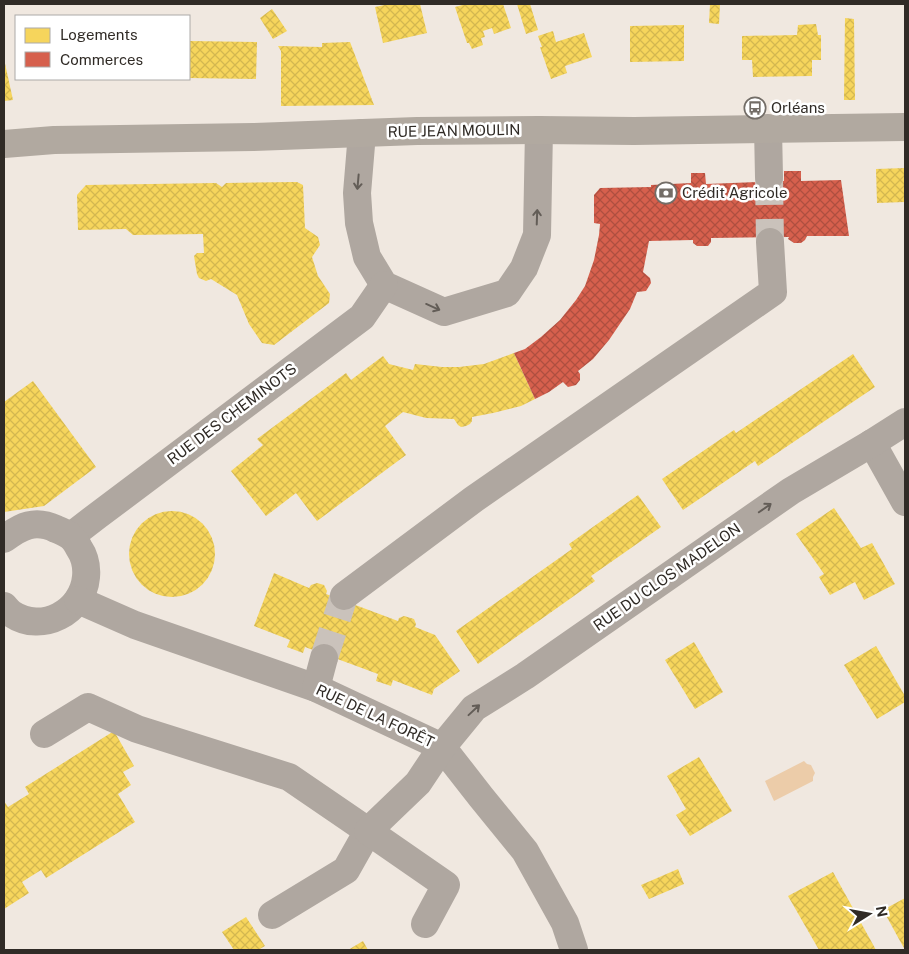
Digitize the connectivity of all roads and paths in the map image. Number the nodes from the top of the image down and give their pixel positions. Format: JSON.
{"nodes":[{"id":1,"x":905,"y":127,"type":"edge"},
{"id":2,"x":768,"y":128,"type":"junction"},
{"id":3,"x":539,"y":130,"type":"junction"},
{"id":4,"x":362,"y":133,"type":"junction"},
{"id":5,"x":4,"y":144,"type":"edge"},
{"id":6,"x":769,"y":177,"type":"tunnel mouth"},
{"id":7,"x":770,"y":242,"type":"tunnel mouth"},
{"id":8,"x":384,"y":285,"type":"junction"},
{"id":9,"x":905,"y":422,"type":"edge"},
{"id":10,"x":872,"y":443,"type":"junction"},
{"id":11,"x":905,"y":502,"type":"edge"},
{"id":12,"x":71,"y":536,"type":"junction"},
{"id":13,"x":4,"y":539,"type":"edge"},
{"id":14,"x":344,"y":596,"type":"tunnel mouth"},
{"id":15,"x":78,"y":600,"type":"junction"},
{"id":16,"x":4,"y":606,"type":"edge"},
{"id":17,"x":324,"y":658,"type":"tunnel mouth"},
{"id":18,"x":316,"y":688,"type":"junction"},
{"id":19,"x":44,"y":734,"type":"dead end"},
{"id":20,"x":442,"y":747,"type":"junction"},
{"id":21,"x":368,"y":831,"type":"junction"},
{"id":22,"x":272,"y":915,"type":"dead end"},
{"id":23,"x":425,"y":924,"type":"dead end"},
{"id":24,"x":574,"y":950,"type":"edge"}],
"edges":[{"from":1,"to":2,"type":"main road","name":"RUE JEAN MOULIN"},
{"from":2,"to":3,"type":"main road","name":"RUE JEAN MOULIN"},
{"from":2,"to":6,"type":"street"},
{"from":3,"to":4,"type":"main road","name":"RUE JEAN MOULIN"},
{"from":8,"to":3,"type":"street","one_way":true},
{"from":4,"to":5,"type":"main road","name":"RUE JEAN MOULIN"},
{"from":4,"to":8,"type":"street","one_way":true},
{"from":7,"to":14,"type":"street"},
{"from":8,"to":12,"type":"street","name":"RUE DES CHEMINOTS"},
{"from":9,"to":10,"type":"street","name":"RUE DU CLOS MADELON"},
{"from":10,"to":11,"type":"street"},
{"from":20,"to":10,"type":"street","name":"RUE DU CLOS MADELON","one_way":true},
{"from":12,"to":13,"type":"street"},
{"from":12,"to":15,"type":"street"},
{"from":15,"to":16,"type":"street"},
{"from":15,"to":18,"type":"street","name":"RUE DE LA FORÊT"},
{"from":17,"to":18,"type":"street"},
{"from":18,"to":20,"type":"street","name":"RUE DE LA FORÊT"},
{"from":19,"to":21,"type":"street"},
{"from":20,"to":21,"type":"street","name":"RUE DU CLOS MADELON"},
{"from":20,"to":24,"type":"street","name":"RUE DE LA FORÊT"},
{"from":21,"to":22,"type":"street","name":"RUE DU CLOS MADELON"},
{"from":21,"to":23,"type":"street"}]}
